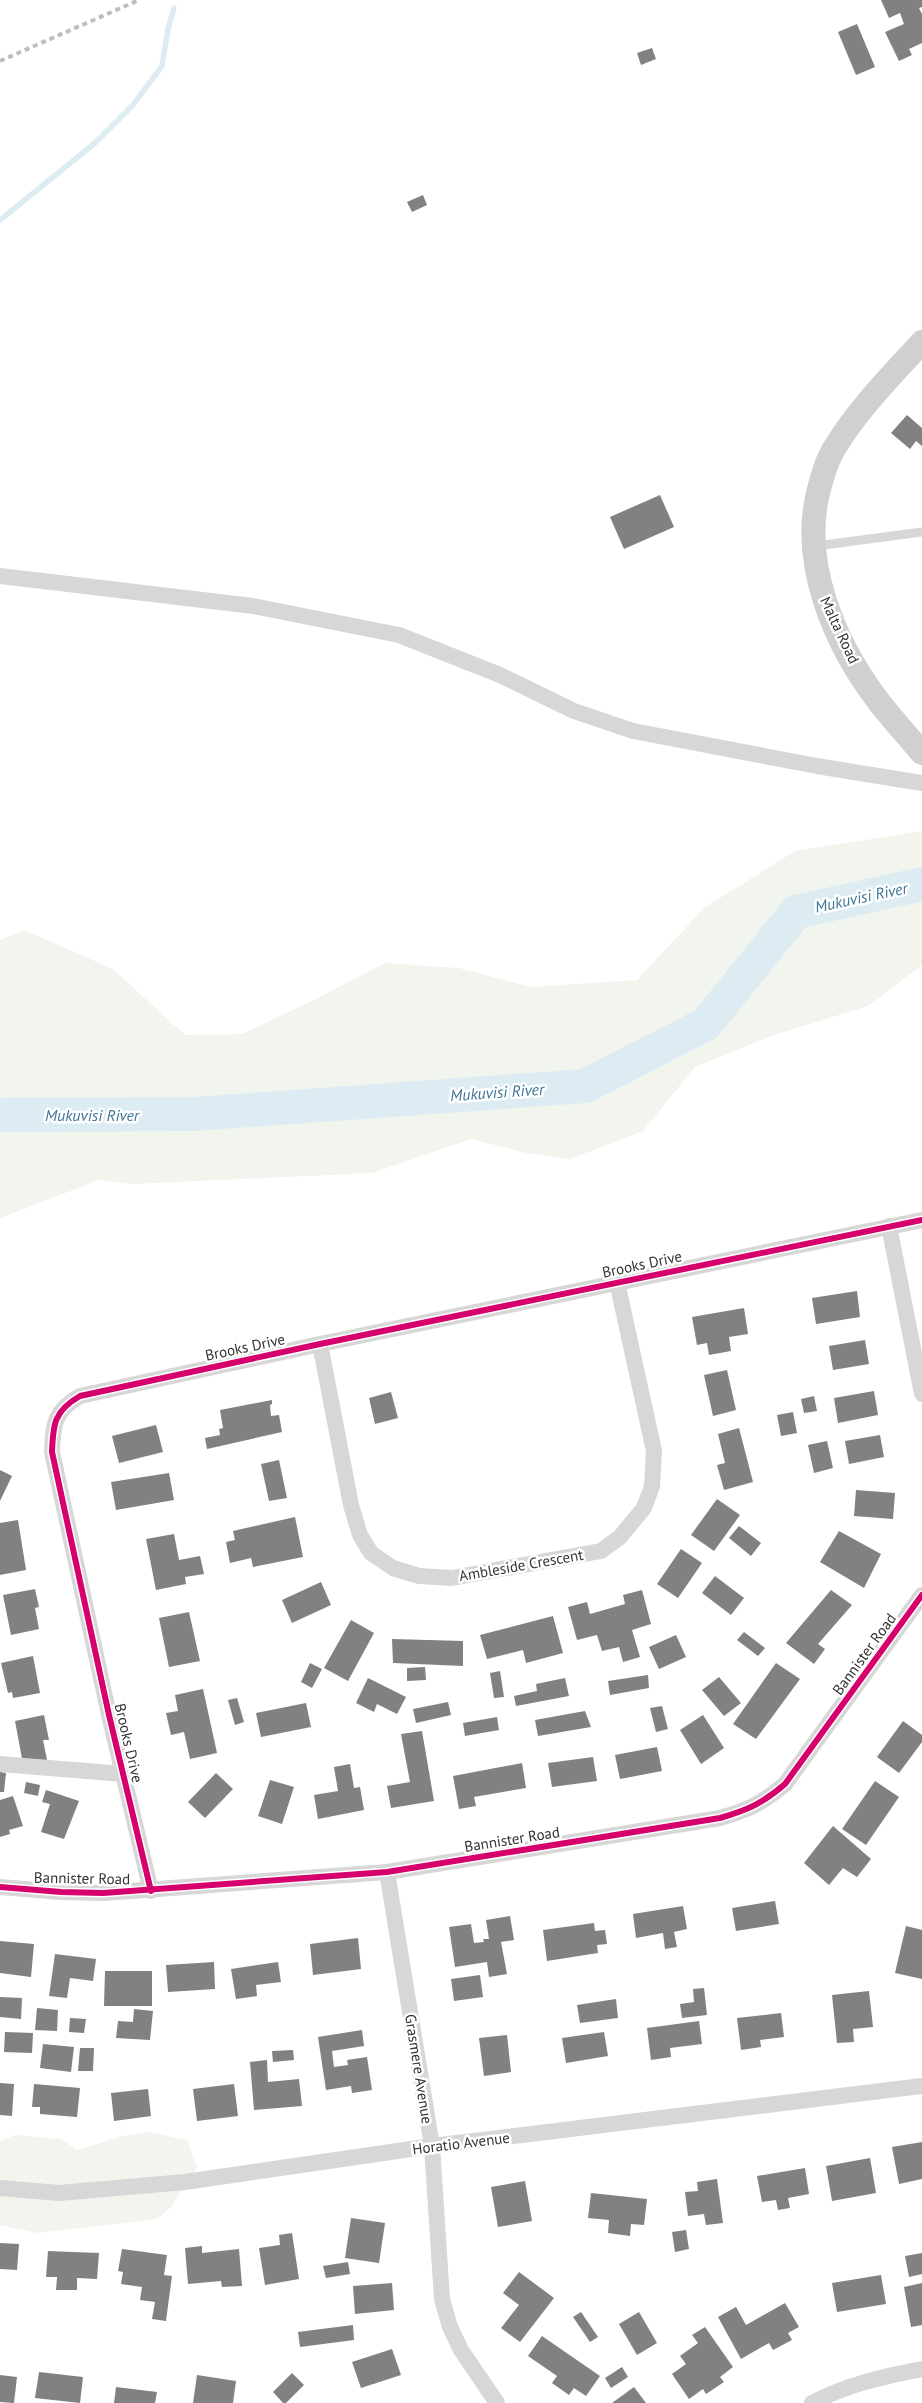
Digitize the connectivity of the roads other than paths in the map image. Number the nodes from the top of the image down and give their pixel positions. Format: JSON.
{"nodes":[{"id":1,"x":922,"y":342,"type":"edge"},
{"id":2,"x":922,"y":532,"type":"edge"},
{"id":3,"x":813,"y":547,"type":"junction"},
{"id":4,"x":0,"y":576,"type":"edge"},
{"id":5,"x":922,"y":754,"type":"edge"},
{"id":6,"x":922,"y":783,"type":"edge"},
{"id":7,"x":922,"y":1220,"type":"edge"},
{"id":8,"x":889,"y":1226,"type":"junction"},
{"id":9,"x":617,"y":1282,"type":"junction"},
{"id":10,"x":320,"y":1344,"type":"junction"},
{"id":11,"x":922,"y":1394,"type":"edge"},
{"id":12,"x":922,"y":1594,"type":"edge"},
{"id":13,"x":0,"y":1764,"type":"edge"},
{"id":14,"x":123,"y":1774,"type":"junction"},
{"id":15,"x":387,"y":1872,"type":"junction"},
{"id":16,"x":0,"y":1887,"type":"edge"},
{"id":17,"x":151,"y":1890,"type":"junction"},
{"id":18,"x":922,"y":2086,"type":"edge"},
{"id":19,"x":432,"y":2146,"type":"junction"},
{"id":20,"x":0,"y":2188,"type":"edge"},
{"id":21,"x":922,"y":2368,"type":"edge"},
{"id":22,"x":497,"y":2403,"type":"edge"},
{"id":23,"x":812,"y":2403,"type":"edge"}],
"edges":[{"from":1,"to":3,"type":"street","name":"Malta Road"},
{"from":2,"to":3,"type":"lane"},
{"from":3,"to":5,"type":"street","name":"Malta Road"},
{"from":4,"to":6,"type":"street"},
{"from":7,"to":8,"type":"street","name":"Brooks Drive"},
{"from":8,"to":9,"type":"street","name":"Brooks Drive"},
{"from":8,"to":11,"type":"street"},
{"from":9,"to":10,"type":"street","name":"Brooks Drive"},
{"from":9,"to":10,"type":"street","name":"Ambleside Crescent"},
{"from":10,"to":14,"type":"street","name":"Brooks Drive"},
{"from":12,"to":15,"type":"street","name":"Bannister Road"},
{"from":13,"to":14,"type":"street"},
{"from":14,"to":17,"type":"street","name":"Brooks Drive"},
{"from":15,"to":17,"type":"street","name":"Bannister Road"},
{"from":15,"to":19,"type":"street","name":"Grasmere Avenue"},
{"from":16,"to":17,"type":"street","name":"Bannister Road"},
{"from":18,"to":19,"type":"street","name":"Horatio Avenue"},
{"from":19,"to":20,"type":"street","name":"Horatio Avenue"},
{"from":19,"to":22,"type":"street","name":"Grasmere Avenue"},
{"from":21,"to":23,"type":"street"}]}
